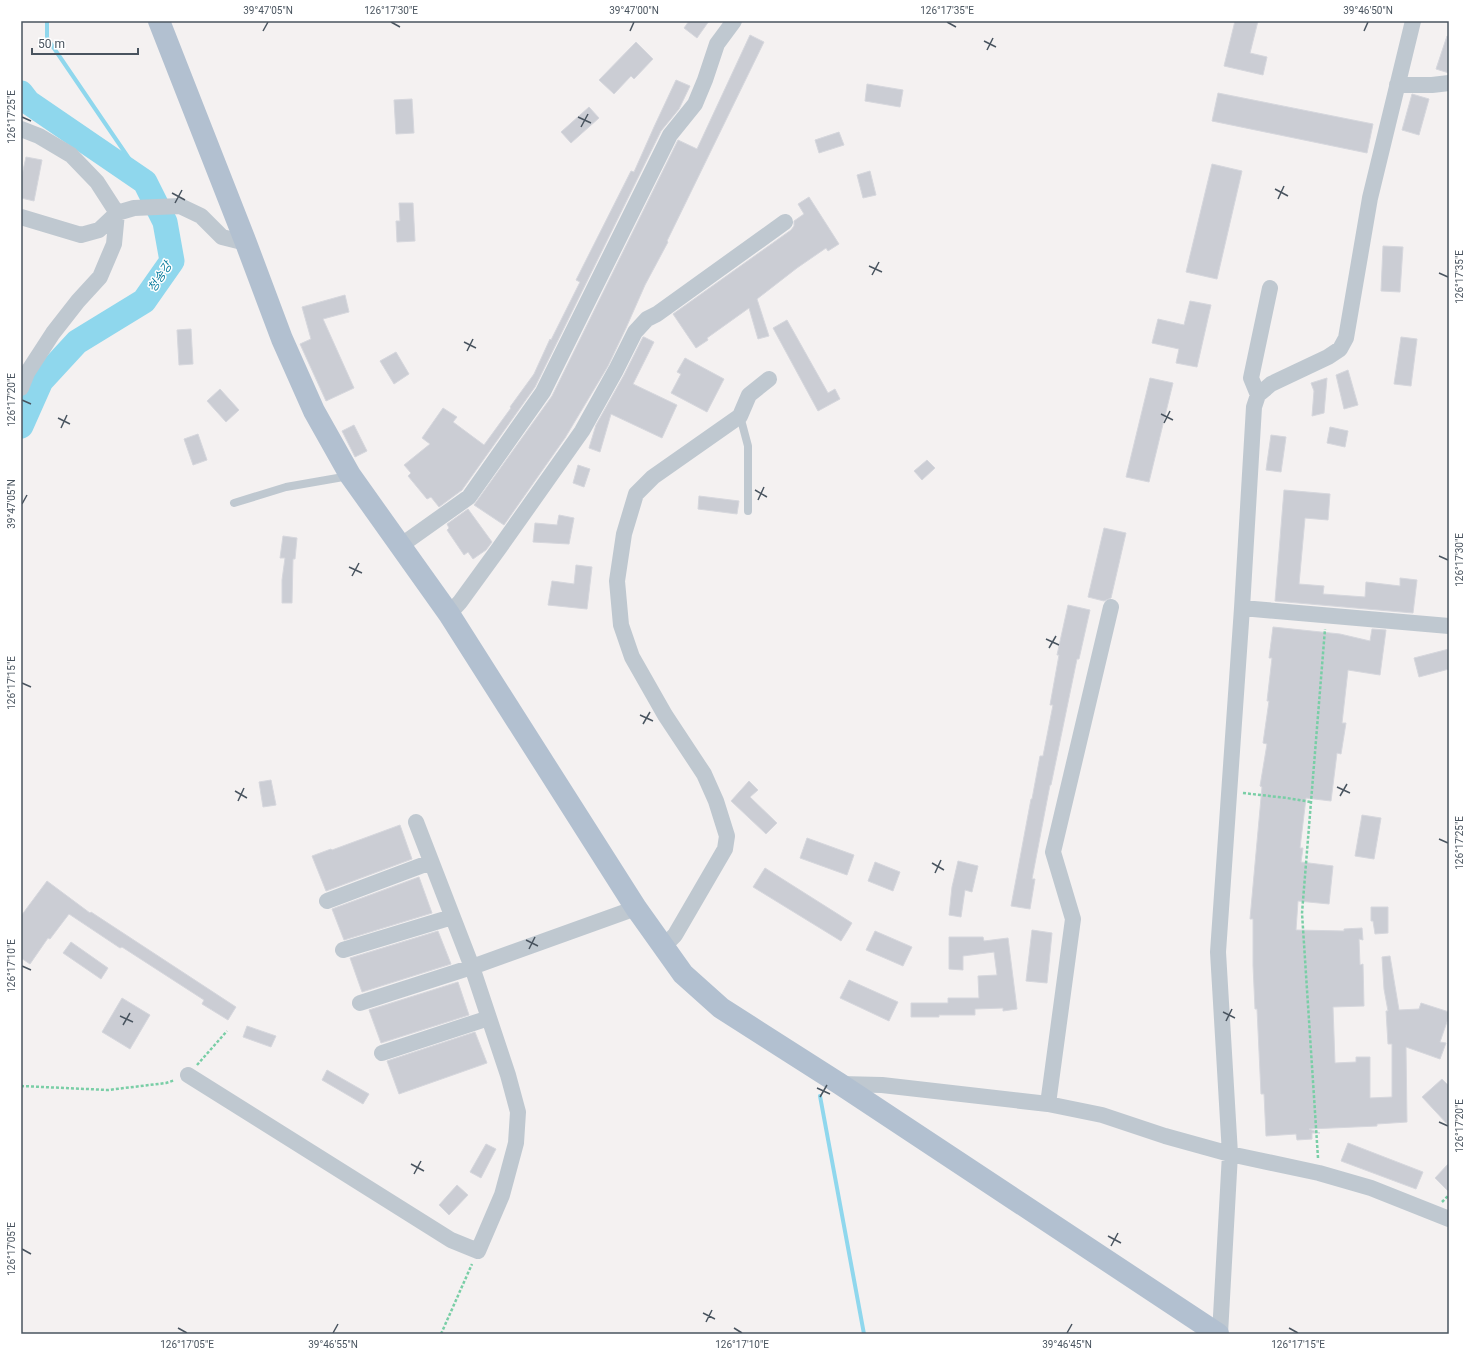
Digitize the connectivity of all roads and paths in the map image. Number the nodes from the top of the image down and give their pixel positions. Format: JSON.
{"nodes":[{"id":1,"x":159,"y":21,"type":"edge"},
{"id":2,"x":734,"y":21,"type":"edge"},
{"id":3,"x":1413,"y":21,"type":"edge"},
{"id":4,"x":1449,"y":83,"type":"edge"},
{"id":5,"x":1397,"y":85,"type":"junction"},
{"id":6,"x":21,"y":129,"type":"edge"},
{"id":7,"x":117,"y":213,"type":"junction"},
{"id":8,"x":21,"y":217,"type":"edge"},
{"id":9,"x":786,"y":222,"type":"dead end"},
{"id":10,"x":246,"y":243,"type":"junction"},
{"id":11,"x":1270,"y":288,"type":"dead end"},
{"id":12,"x":770,"y":379,"type":"dead end"},
{"id":13,"x":21,"y":388,"type":"edge"},
{"id":14,"x":1258,"y":395,"type":"junction"},
{"id":15,"x":740,"y":416,"type":"junction"},
{"id":16,"x":350,"y":476,"type":"junction"},
{"id":17,"x":234,"y":503,"type":"dead end"},
{"id":18,"x":748,"y":511,"type":"dead end"},
{"id":19,"x":400,"y":546,"type":"junction"},
{"id":20,"x":1111,"y":607,"type":"dead end"},
{"id":21,"x":1242,"y":608,"type":"junction"},
{"id":22,"x":449,"y":614,"type":"junction"},
{"id":23,"x":1326,"y":615,"type":"junction"},
{"id":24,"x":1449,"y":626,"type":"edge"},
{"id":25,"x":1228,"y":792,"type":"junction"},
{"id":26,"x":1311,"y":802,"type":"junction"},
{"id":27,"x":416,"y":822,"type":"dead end"},
{"id":28,"x":431,"y":862,"type":"junction"},
{"id":29,"x":327,"y":901,"type":"dead end"},
{"id":30,"x":636,"y":908,"type":"junction"},
{"id":31,"x":452,"y":917,"type":"junction"},
{"id":32,"x":664,"y":946,"type":"junction"},
{"id":33,"x":342,"y":950,"type":"dead end"},
{"id":34,"x":472,"y":967,"type":"junction"},
{"id":35,"x":360,"y":1003,"type":"dead end"},
{"id":36,"x":489,"y":1018,"type":"junction"},
{"id":37,"x":227,"y":1031,"type":"dead end"},
{"id":38,"x":382,"y":1054,"type":"dead end"},
{"id":39,"x":188,"y":1075,"type":"junction"},
{"id":40,"x":840,"y":1084,"type":"junction"},
{"id":41,"x":21,"y":1086,"type":"edge"},
{"id":42,"x":1048,"y":1104,"type":"junction"},
{"id":43,"x":1230,"y":1154,"type":"junction"},
{"id":44,"x":1319,"y":1173,"type":"junction"},
{"id":45,"x":1449,"y":1220,"type":"edge"},
{"id":46,"x":478,"y":1251,"type":"junction"},
{"id":47,"x":441,"y":1334,"type":"edge"},
{"id":48,"x":1219,"y":1334,"type":"edge"}],
"edges":[{"from":1,"to":10,"type":"main road"},
{"from":2,"to":19,"type":"street"},
{"from":3,"to":5,"type":"street"},
{"from":4,"to":5,"type":"street"},
{"from":5,"to":14,"type":"street"},
{"from":6,"to":7,"type":"street"},
{"from":7,"to":8,"type":"street"},
{"from":7,"to":10,"type":"street"},
{"from":7,"to":13,"type":"street"},
{"from":9,"to":22,"type":"street"},
{"from":10,"to":16,"type":"main road"},
{"from":11,"to":14,"type":"street"},
{"from":12,"to":15,"type":"street"},
{"from":14,"to":21,"type":"street"},
{"from":15,"to":18,"type":"lane"},
{"from":15,"to":32,"type":"street"},
{"from":16,"to":17,"type":"lane"},
{"from":16,"to":19,"type":"main road"},
{"from":19,"to":22,"type":"main road"},
{"from":20,"to":42,"type":"street"},
{"from":21,"to":23,"type":"street"},
{"from":21,"to":25,"type":"street"},
{"from":22,"to":30,"type":"main road"},
{"from":23,"to":24,"type":"street"},
{"from":23,"to":26,"type":"path"},
{"from":25,"to":26,"type":"path"},
{"from":25,"to":43,"type":"street"},
{"from":26,"to":44,"type":"path"},
{"from":27,"to":28,"type":"street"},
{"from":28,"to":29,"type":"street"},
{"from":28,"to":31,"type":"street"},
{"from":30,"to":32,"type":"main road"},
{"from":30,"to":34,"type":"street"},
{"from":31,"to":33,"type":"street"},
{"from":31,"to":34,"type":"street"},
{"from":32,"to":40,"type":"main road"},
{"from":34,"to":35,"type":"street"},
{"from":34,"to":36,"type":"street"},
{"from":36,"to":38,"type":"street"},
{"from":36,"to":46,"type":"street"},
{"from":37,"to":39,"type":"path"},
{"from":39,"to":41,"type":"path"},
{"from":39,"to":46,"type":"street"},
{"from":40,"to":42,"type":"street"},
{"from":40,"to":48,"type":"main road"},
{"from":42,"to":43,"type":"street"},
{"from":43,"to":44,"type":"street"},
{"from":43,"to":48,"type":"street"},
{"from":44,"to":45,"type":"street"},
{"from":46,"to":47,"type":"path"}]}
